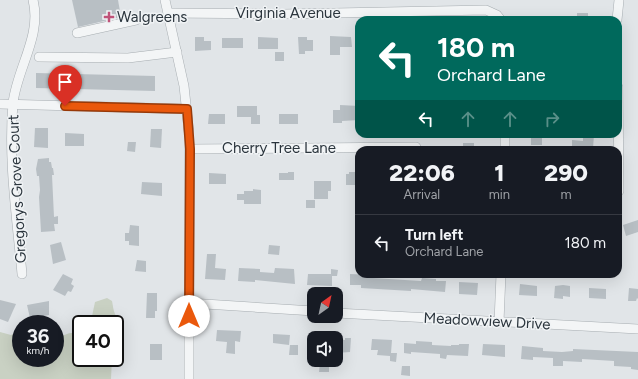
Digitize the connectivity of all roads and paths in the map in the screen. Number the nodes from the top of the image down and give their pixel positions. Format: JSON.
{"nodes":[{"id":1,"x":165,"y":0,"type":"edge"},
{"id":2,"x":619,"y":0,"type":"edge"},
{"id":3,"x":32,"y":2,"type":"edge"},
{"id":4,"x":168,"y":13,"type":"junction"},
{"id":5,"x":498,"y":16,"type":"edge"},
{"id":6,"x":617,"y":16,"type":"edge"},
{"id":7,"x":136,"y":20,"type":"dead end"},
{"id":8,"x":77,"y":33,"type":"dead end"},
{"id":9,"x":177,"y":52,"type":"junction"},
{"id":10,"x":39,"y":57,"type":"dead end"},
{"id":11,"x":0,"y":104,"type":"edge"},
{"id":12,"x":13,"y":105,"type":"junction"},
{"id":13,"x":187,"y":109,"type":"junction"},
{"id":14,"x":355,"y":148,"type":"edge"},
{"id":15,"x":190,"y":149,"type":"junction"},
{"id":16,"x":22,"y":274,"type":"dead end"},
{"id":17,"x":502,"y":278,"type":"edge"},
{"id":18,"x":189,"y":303,"type":"junction"},
{"id":19,"x":307,"y":311,"type":"edge"},
{"id":20,"x":343,"y":312,"type":"edge"},
{"id":21,"x":499,"y":322,"type":"junction"},
{"id":22,"x":638,"y":329,"type":"edge"},
{"id":23,"x":188,"y":379,"type":"edge"}],
"edges":[{"from":1,"to":4,"type":"street"},
{"from":2,"to":6,"type":"street"},
{"from":3,"to":12,"type":"street","name":"Gregorys Grove Court"},
{"from":4,"to":5,"type":"street","name":"Virginia Avenue"},
{"from":4,"to":9,"type":"street"},
{"from":7,"to":8,"type":"street"},
{"from":9,"to":10,"type":"street"},
{"from":9,"to":13,"type":"street"},
{"from":11,"to":12,"type":"street"},
{"from":12,"to":13,"type":"street"},
{"from":12,"to":16,"type":"street","name":"Gregorys Grove Court"},
{"from":13,"to":15,"type":"street"},
{"from":14,"to":15,"type":"street","name":"Cherry Tree Lane"},
{"from":15,"to":18,"type":"street"},
{"from":17,"to":21,"type":"street"},
{"from":18,"to":19,"type":"street"},
{"from":18,"to":23,"type":"street"},
{"from":20,"to":21,"type":"street","name":"Meadowview Drive"},
{"from":21,"to":22,"type":"street","name":"Meadowview Drive"}]}
